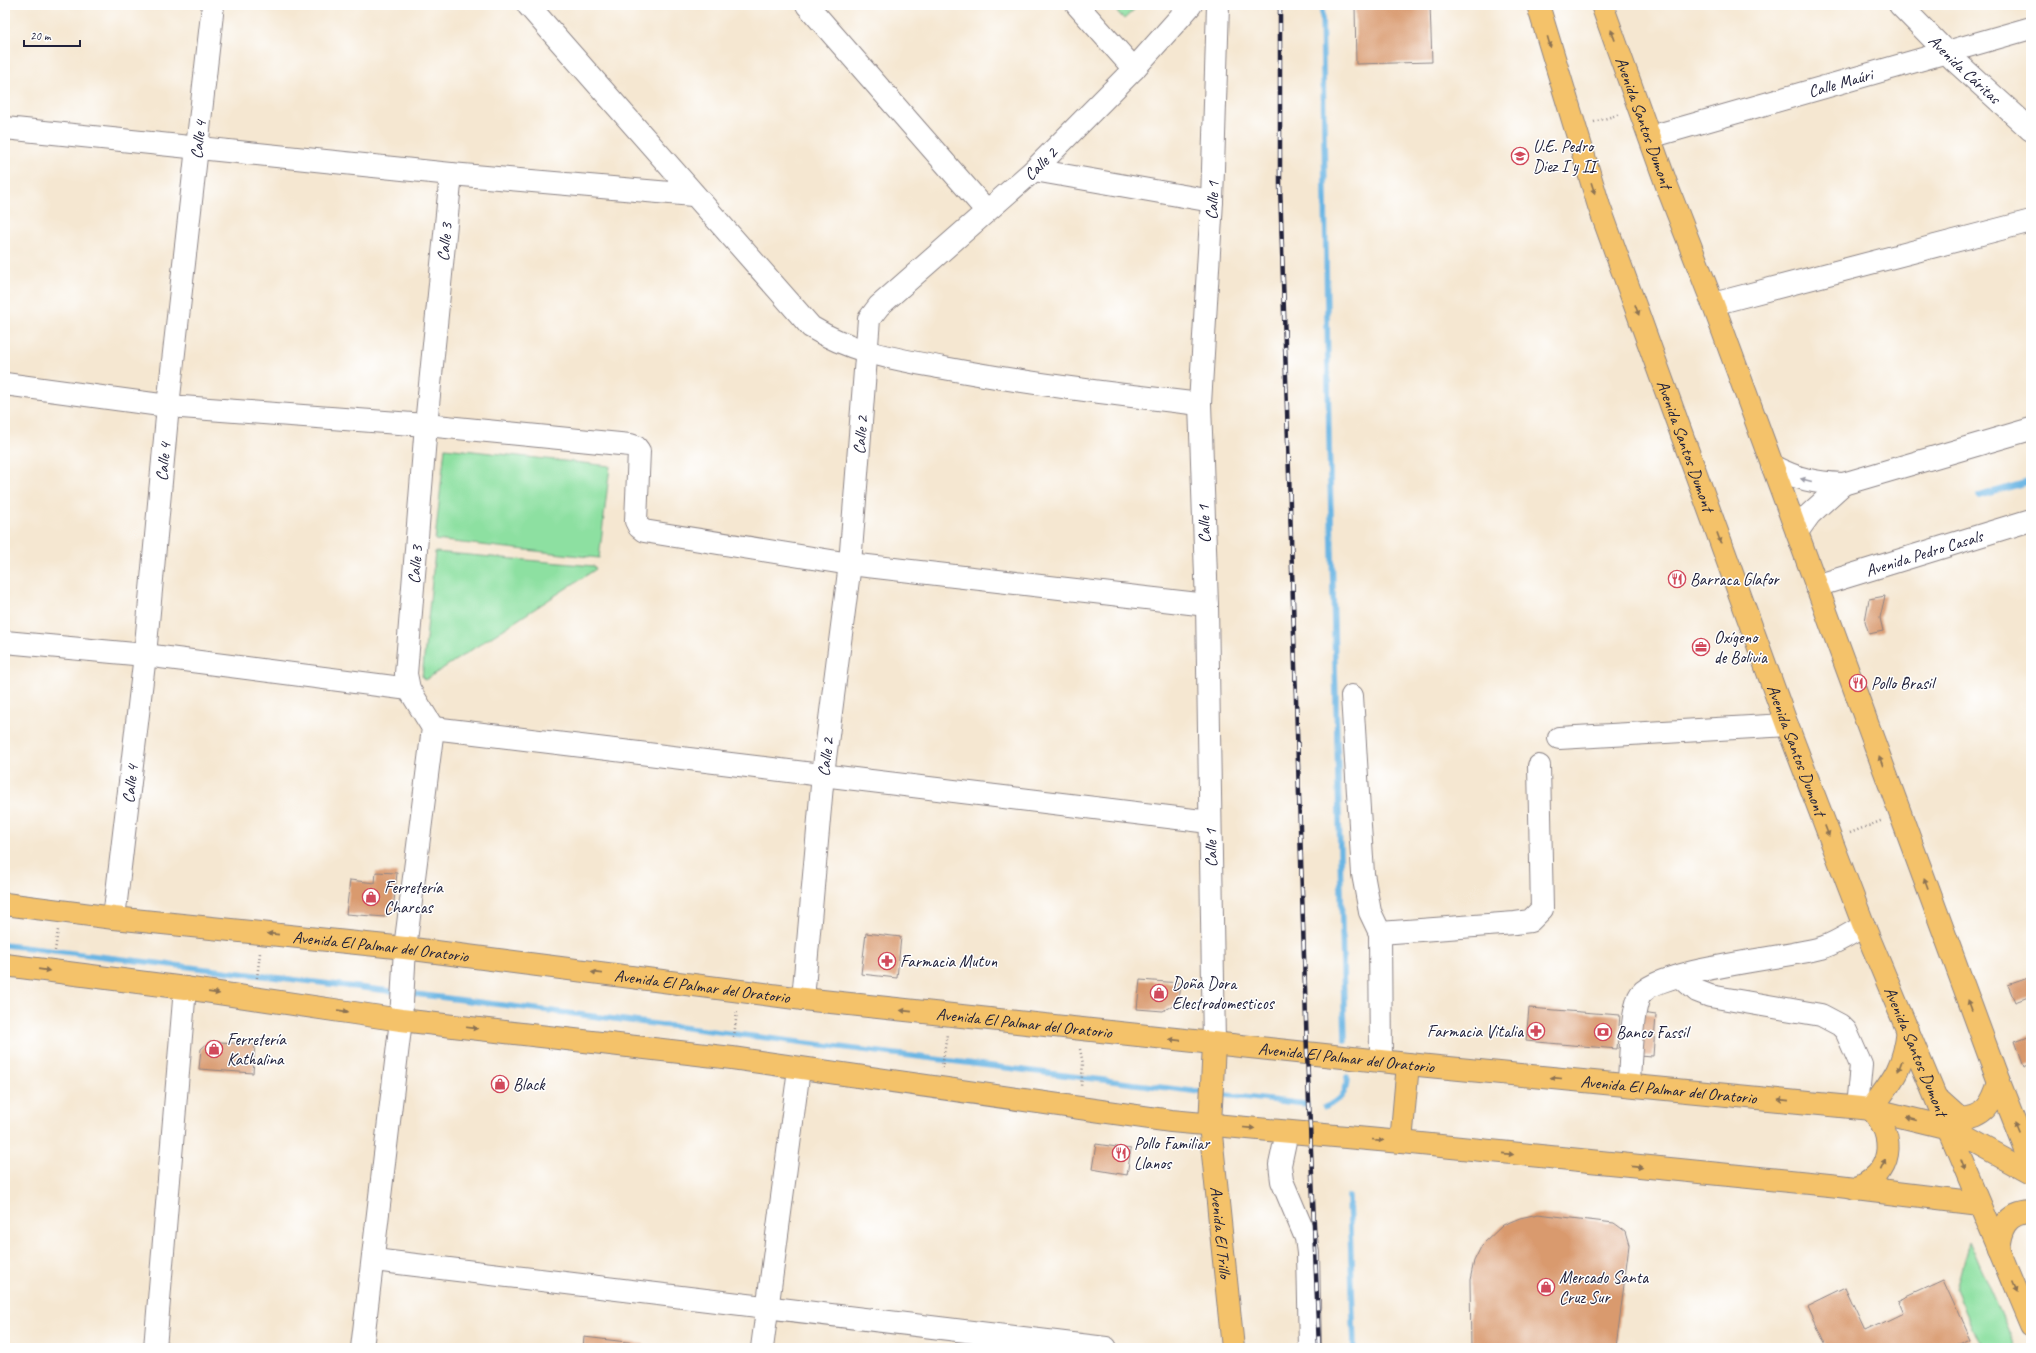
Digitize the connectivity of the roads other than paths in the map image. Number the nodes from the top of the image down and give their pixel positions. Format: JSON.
{"nodes":[{"id":1,"x":213,"y":5,"type":"edge"},
{"id":2,"x":528,"y":5,"type":"edge"},
{"id":3,"x":807,"y":5,"type":"edge"},
{"id":4,"x":1078,"y":5,"type":"edge"},
{"id":5,"x":1192,"y":5,"type":"edge"},
{"id":6,"x":1218,"y":5,"type":"edge"},
{"id":7,"x":1538,"y":5,"type":"edge"},
{"id":8,"x":1602,"y":5,"type":"edge"},
{"id":9,"x":1900,"y":5,"type":"edge"},
{"id":10,"x":2031,"y":28,"type":"edge"},
{"id":11,"x":1946,"y":52,"type":"junction"},
{"id":12,"x":1134,"y":69,"type":"junction"},
{"id":13,"x":5,"y":128,"type":"edge"},
{"id":14,"x":2031,"y":130,"type":"edge"},
{"id":15,"x":1650,"y":137,"type":"junction"},
{"id":16,"x":197,"y":149,"type":"junction"},
{"id":17,"x":1034,"y":170,"type":"junction"},
{"id":18,"x":451,"y":174,"type":"junction"},
{"id":19,"x":694,"y":195,"type":"junction"},
{"id":20,"x":1212,"y":201,"type":"junction"},
{"id":21,"x":986,"y":210,"type":"junction"},
{"id":22,"x":2031,"y":221,"type":"edge"},
{"id":23,"x":1713,"y":304,"type":"junction"},
{"id":24,"x":868,"y":353,"type":"junction"},
{"id":25,"x":5,"y":384,"type":"edge"},
{"id":26,"x":1200,"y":404,"type":"junction"},
{"id":27,"x":168,"y":406,"type":"junction"},
{"id":28,"x":426,"y":425,"type":"junction"},
{"id":29,"x":2031,"y":429,"type":"edge"},
{"id":30,"x":1772,"y":466,"type":"junction"},
{"id":31,"x":1843,"y":484,"type":"junction"},
{"id":32,"x":2030,"y":525,"type":"edge"},
{"id":33,"x":1796,"y":532,"type":"junction"},
{"id":34,"x":850,"y":564,"type":"junction"},
{"id":35,"x":1816,"y":586,"type":"junction"},
{"id":36,"x":1207,"y":605,"type":"junction"},
{"id":37,"x":5,"y":642,"type":"edge"},
{"id":38,"x":144,"y":655,"type":"junction"},
{"id":39,"x":409,"y":689,"type":"junction"},
{"id":40,"x":1352,"y":696,"type":"dead end"},
{"id":41,"x":1786,"y":725,"type":"junction"},
{"id":42,"x":433,"y":728,"type":"junction"},
{"id":43,"x":1559,"y":738,"type":"dead end"},
{"id":44,"x":1539,"y":766,"type":"dead end"},
{"id":45,"x":823,"y":774,"type":"junction"},
{"id":46,"x":1210,"y":822,"type":"junction"},
{"id":47,"x":5,"y":904,"type":"edge"},
{"id":48,"x":114,"y":918,"type":"junction"},
{"id":49,"x":1864,"y":926,"type":"junction"},
{"id":50,"x":1380,"y":933,"type":"junction"},
{"id":51,"x":405,"y":948,"type":"junction"},
{"id":52,"x":5,"y":965,"type":"edge"},
{"id":53,"x":1681,"y":977,"type":"junction"},
{"id":54,"x":185,"y":988,"type":"junction"},
{"id":55,"x":803,"y":999,"type":"junction"},
{"id":56,"x":401,"y":1012,"type":"junction"},
{"id":57,"x":1908,"y":1028,"type":"junction"},
{"id":58,"x":1214,"y":1044,"type":"junction"},
{"id":59,"x":1381,"y":1061,"type":"junction"},
{"id":60,"x":799,"y":1069,"type":"junction"},
{"id":61,"x":1407,"y":1074,"type":"junction"},
{"id":62,"x":1999,"y":1082,"type":"junction"},
{"id":63,"x":1629,"y":1084,"type":"junction"},
{"id":64,"x":1864,"y":1108,"type":"junction"},
{"id":65,"x":1210,"y":1116,"type":"junction"},
{"id":66,"x":1954,"y":1124,"type":"junction"},
{"id":67,"x":1287,"y":1132,"type":"junction"},
{"id":68,"x":1402,"y":1135,"type":"junction"},
{"id":69,"x":2031,"y":1163,"type":"edge"},
{"id":70,"x":2031,"y":1173,"type":"edge"},
{"id":71,"x":1855,"y":1189,"type":"junction"},
{"id":72,"x":1979,"y":1203,"type":"junction"},
{"id":73,"x":2031,"y":1212,"type":"edge"},
{"id":74,"x":1999,"y":1250,"type":"junction"},
{"id":75,"x":374,"y":1260,"type":"junction"},
{"id":76,"x":767,"y":1306,"type":"junction"},
{"id":77,"x":2031,"y":1326,"type":"edge"},
{"id":78,"x":155,"y":1348,"type":"edge"},
{"id":79,"x":362,"y":1348,"type":"edge"},
{"id":80,"x":762,"y":1348,"type":"edge"},
{"id":81,"x":1106,"y":1348,"type":"edge"},
{"id":82,"x":1233,"y":1348,"type":"edge"},
{"id":83,"x":1310,"y":1348,"type":"edge"}],
"edges":[{"from":1,"to":16,"type":"street","name":"Calle 4"},
{"from":2,"to":19,"type":"street"},
{"from":3,"to":21,"type":"street"},
{"from":4,"to":12,"type":"street"},
{"from":5,"to":12,"type":"street","name":"Calle 2"},
{"from":6,"to":20,"type":"street","name":"Calle 1"},
{"from":7,"to":41,"type":"main road","name":"Avenida Santos Dumont","one_way":true},
{"from":15,"to":8,"type":"main road","name":"Avenida Santos Dumont","one_way":true},
{"from":9,"to":11,"type":"street","name":"Avenida Cáritas"},
{"from":10,"to":11,"type":"street","name":"Calle Maúri"},
{"from":11,"to":14,"type":"street","name":"Avenida Cáritas"},
{"from":11,"to":15,"type":"street","name":"Calle Maúri"},
{"from":12,"to":17,"type":"street","name":"Calle 2"},
{"from":13,"to":16,"type":"street"},
{"from":15,"to":23,"type":"main road","name":"Avenida Santos Dumont"},
{"from":16,"to":18,"type":"street"},
{"from":16,"to":27,"type":"street","name":"Calle 4"},
{"from":17,"to":20,"type":"street"},
{"from":17,"to":21,"type":"street","name":"Calle 2"},
{"from":18,"to":19,"type":"street"},
{"from":18,"to":28,"type":"street","name":"Calle 3"},
{"from":19,"to":24,"type":"street"},
{"from":20,"to":26,"type":"street","name":"Calle 1"},
{"from":21,"to":24,"type":"street","name":"Calle 2"},
{"from":22,"to":23,"type":"street"},
{"from":23,"to":30,"type":"main road","name":"Avenida Santos Dumont"},
{"from":24,"to":26,"type":"street"},
{"from":24,"to":34,"type":"street","name":"Calle 2"},
{"from":25,"to":27,"type":"street"},
{"from":26,"to":36,"type":"street","name":"Calle 1"},
{"from":27,"to":28,"type":"street"},
{"from":27,"to":38,"type":"street","name":"Calle 4"},
{"from":28,"to":34,"type":"street"},
{"from":28,"to":39,"type":"street","name":"Calle 3"},
{"from":29,"to":31,"type":"street"},
{"from":31,"to":30,"type":"street","one_way":true},
{"from":30,"to":33,"type":"main road","name":"Avenida Santos Dumont"},
{"from":31,"to":33,"type":"street"},
{"from":32,"to":35,"type":"street","name":"Avenida Pedro Casals"},
{"from":33,"to":35,"type":"main road","name":"Avenida Santos Dumont"},
{"from":34,"to":36,"type":"street"},
{"from":34,"to":45,"type":"street","name":"Calle 2"},
{"from":62,"to":35,"type":"main road","name":"Avenida Santos Dumont","one_way":true},
{"from":36,"to":46,"type":"street","name":"Calle 1"},
{"from":37,"to":38,"type":"street"},
{"from":38,"to":39,"type":"street"},
{"from":38,"to":48,"type":"street","name":"Calle 4"},
{"from":39,"to":42,"type":"street","name":"Calle 3"},
{"from":40,"to":50,"type":"street"},
{"from":41,"to":43,"type":"street"},
{"from":41,"to":49,"type":"main road","name":"Avenida Santos Dumont","one_way":true},
{"from":42,"to":45,"type":"street"},
{"from":42,"to":51,"type":"street"},
{"from":44,"to":50,"type":"street"},
{"from":45,"to":46,"type":"street"},
{"from":45,"to":55,"type":"street","name":"Calle 2"},
{"from":46,"to":58,"type":"street","name":"Calle 1"},
{"from":47,"to":48,"type":"main road","name":"Avenida El Palmar del Oratorio"},
{"from":51,"to":48,"type":"main road","name":"Avenida El Palmar del Oratorio","one_way":true},
{"from":49,"to":53,"type":"street"},
{"from":49,"to":57,"type":"main road","name":"Avenida Santos Dumont"},
{"from":50,"to":59,"type":"street"},
{"from":55,"to":51,"type":"main road","name":"Avenida El Palmar del Oratorio","one_way":true},
{"from":51,"to":56,"type":"street"},
{"from":52,"to":54,"type":"main road","one_way":true},
{"from":53,"to":63,"type":"street"},
{"from":53,"to":64,"type":"street"},
{"from":54,"to":56,"type":"main road","one_way":true},
{"from":54,"to":78,"type":"street"},
{"from":58,"to":55,"type":"main road","name":"Avenida El Palmar del Oratorio","one_way":true},
{"from":56,"to":60,"type":"main road","one_way":true},
{"from":56,"to":75,"type":"street"},
{"from":57,"to":64,"type":"main road","one_way":true},
{"from":57,"to":66,"type":"main road","name":"Avenida Santos Dumont"},
{"from":58,"to":59,"type":"main road","name":"Avenida El Palmar del Oratorio"},
{"from":58,"to":65,"type":"main road","name":"Avenida El Trillo"},
{"from":59,"to":61,"type":"main road","name":"Avenida El Palmar del Oratorio"},
{"from":60,"to":65,"type":"main road"},
{"from":60,"to":76,"type":"street"},
{"from":63,"to":61,"type":"main road","name":"Avenida El Palmar del Oratorio","one_way":true},
{"from":61,"to":68,"type":"main road"},
{"from":62,"to":66,"type":"main road"},
{"from":69,"to":62,"type":"main road","name":"Avenida Santos Dumont","one_way":true},
{"from":64,"to":63,"type":"main road","name":"Avenida El Palmar del Oratorio","one_way":true},
{"from":66,"to":64,"type":"main road","name":"Avenida El Palmar del Oratorio","one_way":true},
{"from":71,"to":64,"type":"main road","one_way":true},
{"from":65,"to":67,"type":"main road","one_way":true},
{"from":65,"to":82,"type":"main road","name":"Avenida El Trillo"},
{"from":66,"to":70,"type":"main road","name":"Avenida El Palmar del Oratorio"},
{"from":66,"to":72,"type":"main road","name":"Avenida Santos Dumont","one_way":true},
{"from":67,"to":68,"type":"main road","one_way":true},
{"from":67,"to":83,"type":"street"},
{"from":68,"to":71,"type":"main road","one_way":true},
{"from":71,"to":72,"type":"main road"},
{"from":72,"to":74,"type":"main road","name":"Avenida Santos Dumont"},
{"from":73,"to":74,"type":"main road"},
{"from":74,"to":77,"type":"main road","name":"Avenida Santos Dumont","one_way":true},
{"from":75,"to":76,"type":"street"},
{"from":75,"to":79,"type":"street"},
{"from":76,"to":80,"type":"street"},
{"from":76,"to":81,"type":"street"}]}
